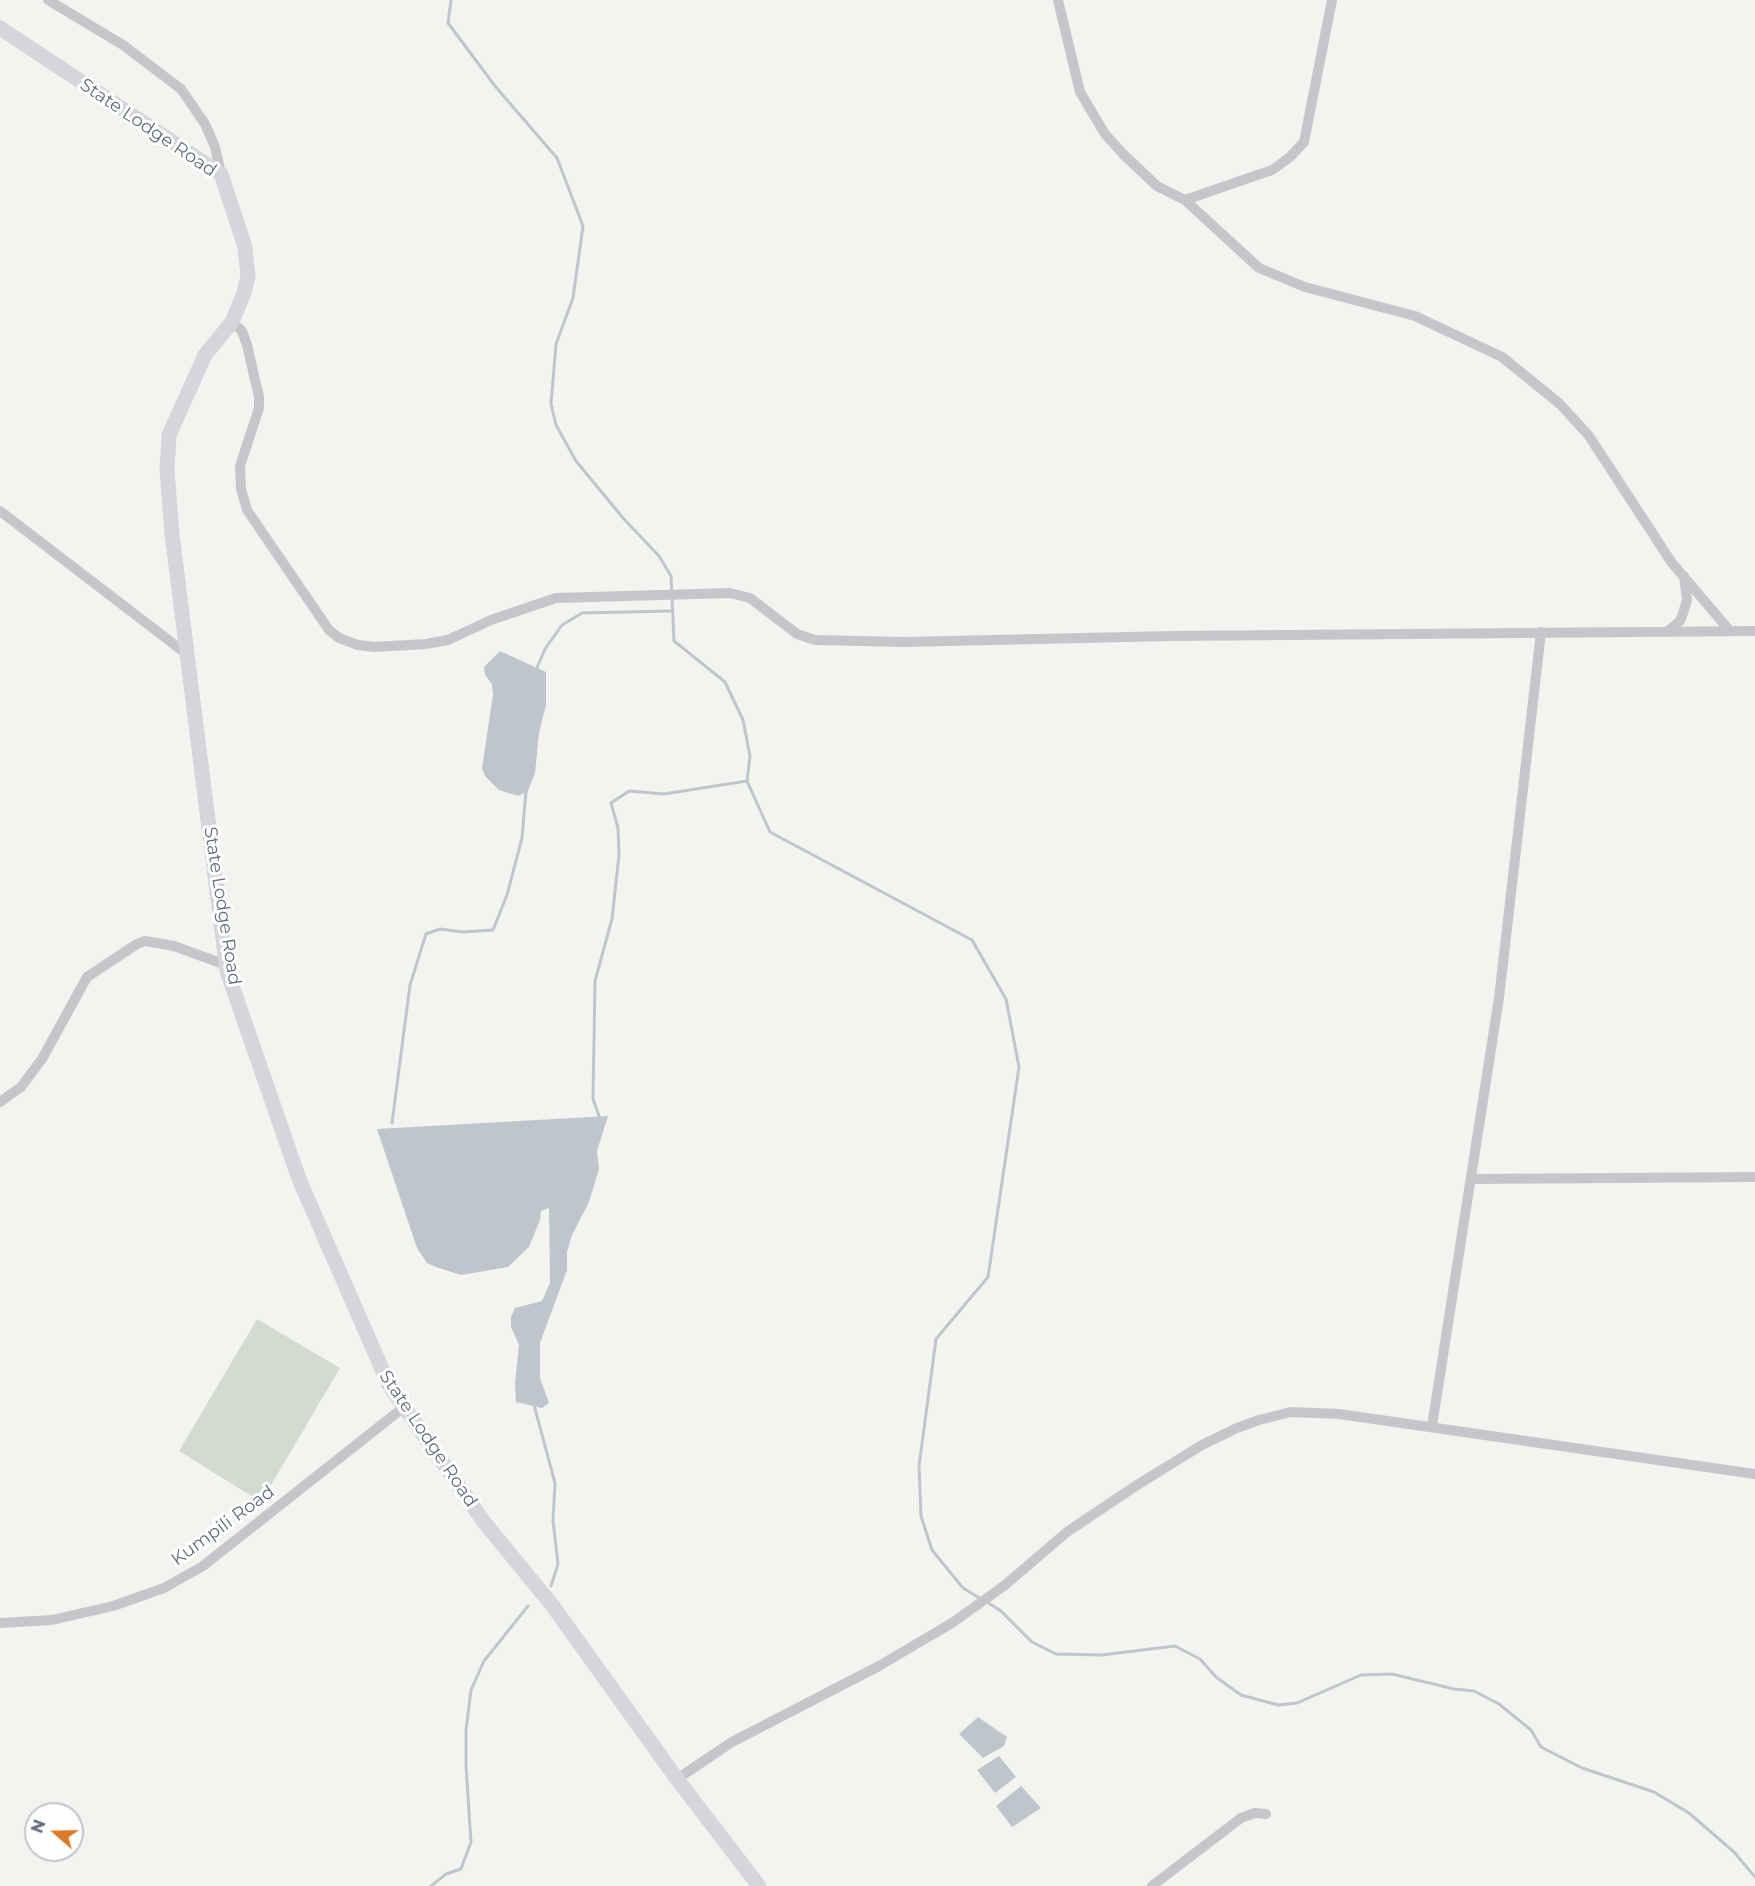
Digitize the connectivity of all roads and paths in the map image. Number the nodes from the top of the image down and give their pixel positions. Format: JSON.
{"nodes":[{"id":1,"x":48,"y":0,"type":"edge"},
{"id":2,"x":1058,"y":0,"type":"edge"},
{"id":3,"x":1332,"y":0,"type":"edge"},
{"id":4,"x":0,"y":28,"type":"edge"},
{"id":5,"x":221,"y":174,"type":"junction"},
{"id":6,"x":1185,"y":201,"type":"junction"},
{"id":7,"x":232,"y":322,"type":"junction"},
{"id":8,"x":0,"y":512,"type":"edge"},
{"id":9,"x":1684,"y":575,"type":"junction"},
{"id":10,"x":1668,"y":631,"type":"junction"},
{"id":11,"x":1730,"y":631,"type":"junction"},
{"id":12,"x":1755,"y":631,"type":"edge"},
{"id":13,"x":1541,"y":632,"type":"junction"},
{"id":14,"x":189,"y":655,"type":"junction"},
{"id":15,"x":226,"y":965,"type":"junction"},
{"id":16,"x":0,"y":1102,"type":"edge"},
{"id":17,"x":1755,"y":1177,"type":"edge"},
{"id":18,"x":1471,"y":1179,"type":"junction"},
{"id":19,"x":404,"y":1407,"type":"junction"},
{"id":20,"x":1432,"y":1426,"type":"junction"},
{"id":21,"x":1755,"y":1474,"type":"edge"},
{"id":22,"x":0,"y":1623,"type":"edge"},
{"id":23,"x":677,"y":1779,"type":"junction"},
{"id":24,"x":1266,"y":1814,"type":"dead end"},
{"id":25,"x":759,"y":1886,"type":"edge"},
{"id":26,"x":1152,"y":1886,"type":"edge"}],
"edges":[{"from":1,"to":5,"type":"street"},
{"from":2,"to":6,"type":"street"},
{"from":3,"to":6,"type":"street"},
{"from":4,"to":5,"type":"street","name":"State Lodge Road"},
{"from":5,"to":7,"type":"street","name":"State Lodge Road"},
{"from":6,"to":9,"type":"street"},
{"from":7,"to":13,"type":"street"},
{"from":7,"to":14,"type":"street","name":"State Lodge Road"},
{"from":8,"to":14,"type":"street"},
{"from":9,"to":10,"type":"street"},
{"from":9,"to":11,"type":"street"},
{"from":10,"to":11,"type":"street"},
{"from":10,"to":13,"type":"street"},
{"from":11,"to":12,"type":"street"},
{"from":13,"to":18,"type":"street"},
{"from":14,"to":15,"type":"street","name":"State Lodge Road"},
{"from":15,"to":16,"type":"street"},
{"from":15,"to":19,"type":"street","name":"State Lodge Road"},
{"from":17,"to":18,"type":"street"},
{"from":18,"to":20,"type":"street"},
{"from":19,"to":22,"type":"street","name":"Kumpili Road"},
{"from":19,"to":23,"type":"street","name":"State Lodge Road"},
{"from":20,"to":21,"type":"street"},
{"from":20,"to":23,"type":"street"},
{"from":23,"to":25,"type":"street","name":"State Lodge Road"},
{"from":24,"to":26,"type":"street"}]}
